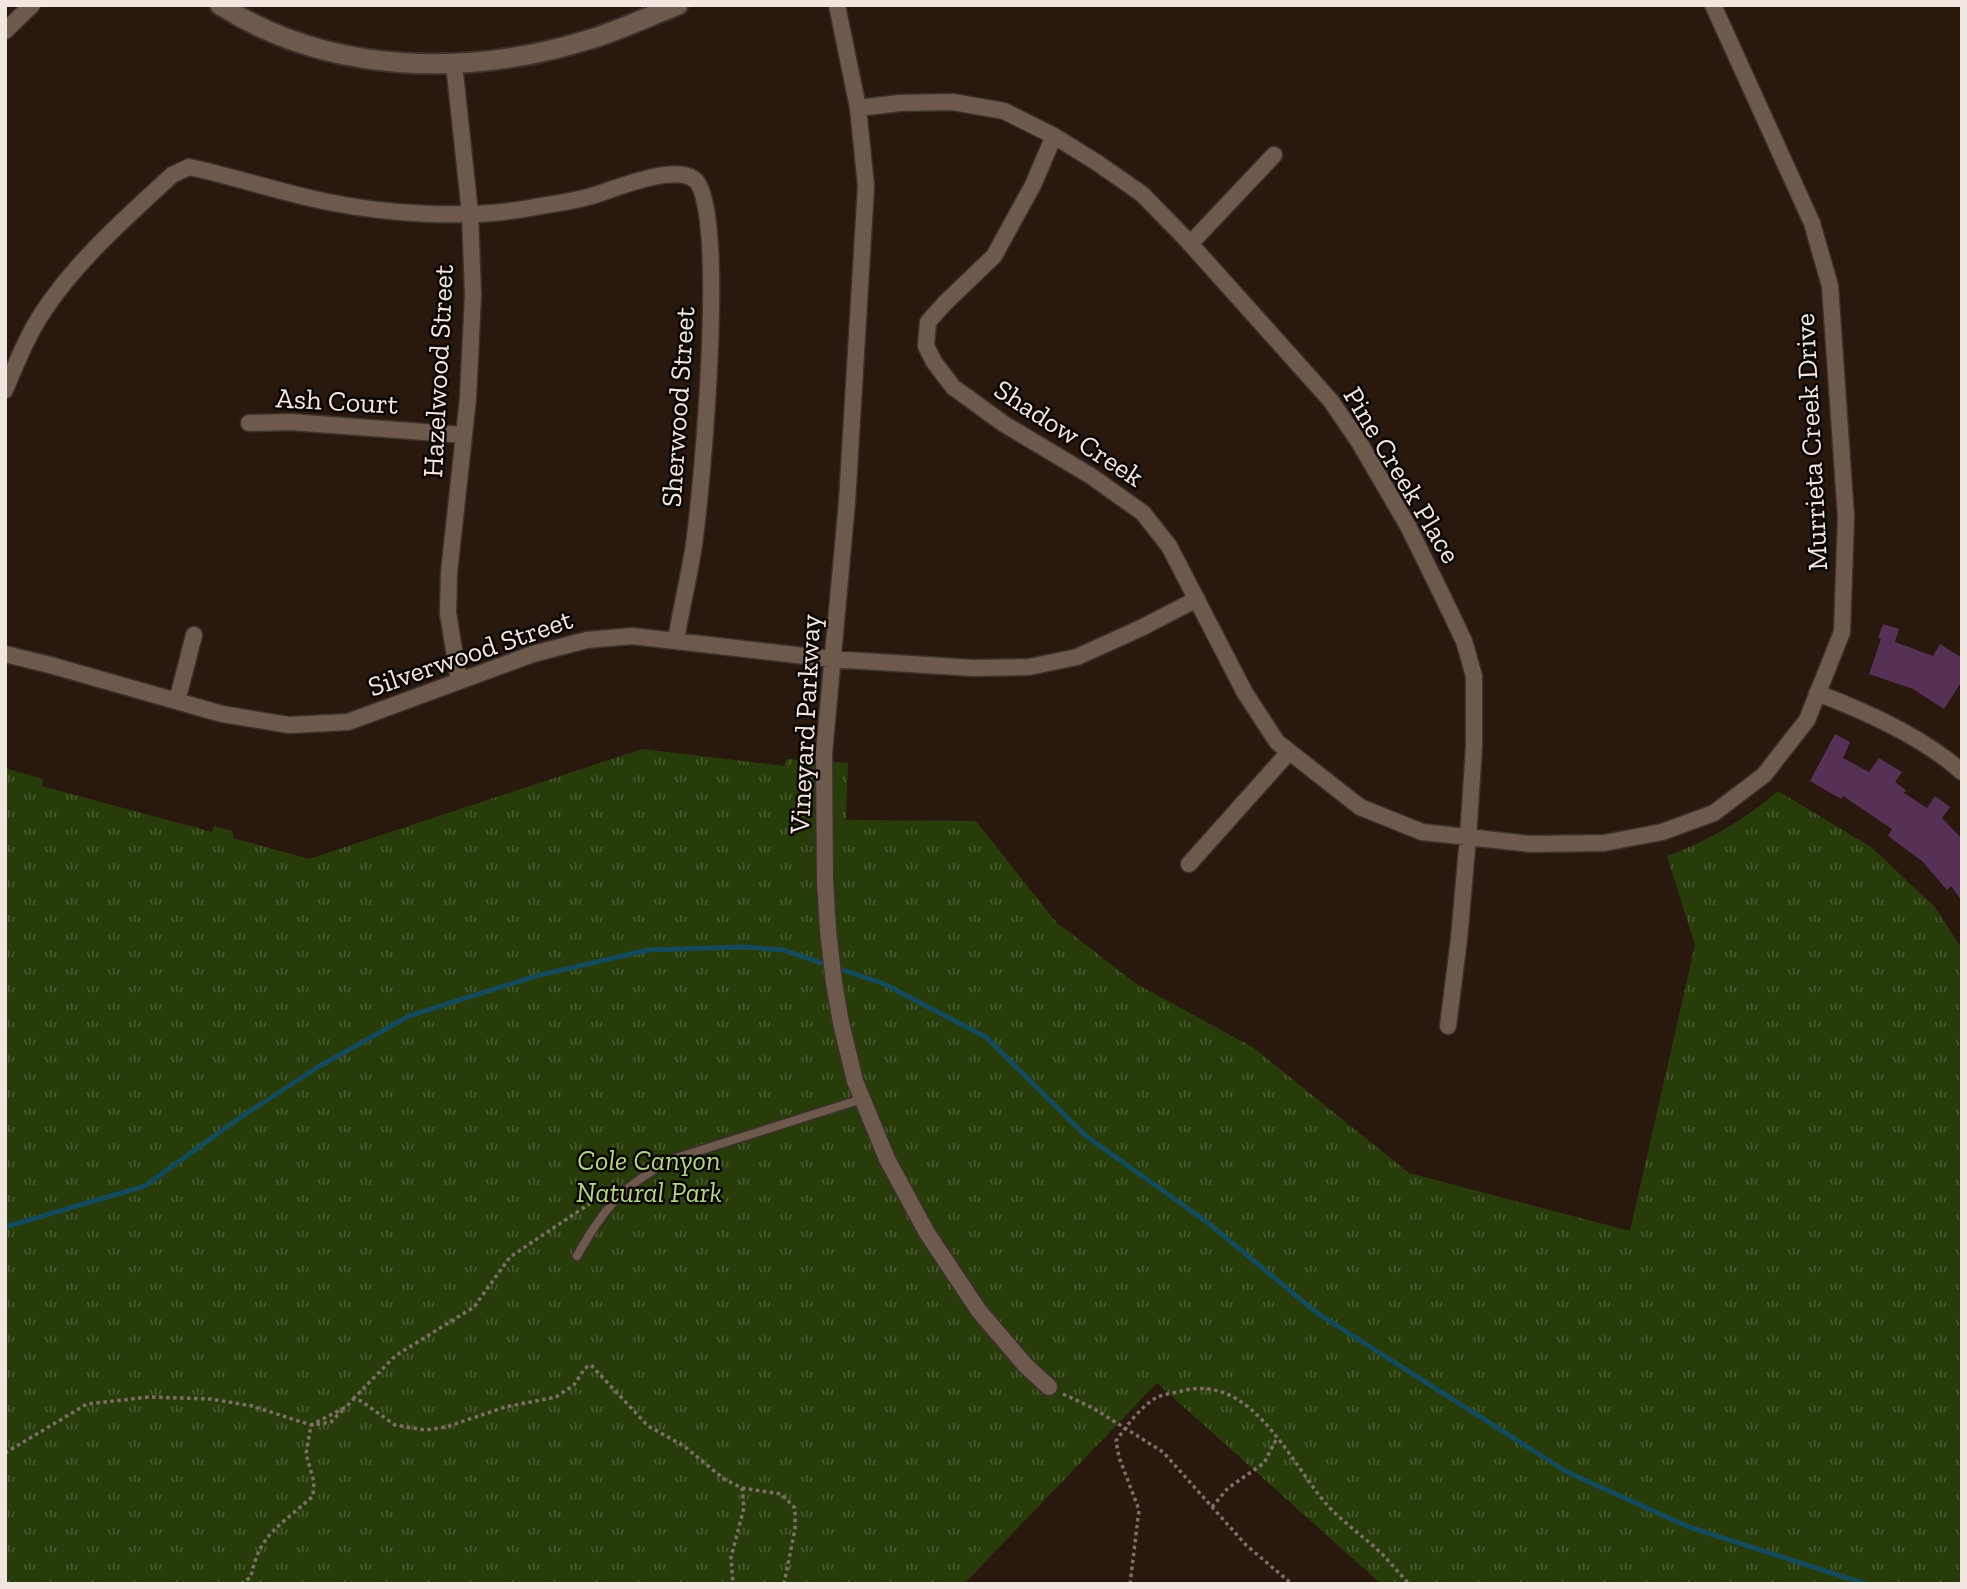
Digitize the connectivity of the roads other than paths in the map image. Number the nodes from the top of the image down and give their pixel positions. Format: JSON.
{"nodes":[{"id":1,"x":32,"y":5,"type":"edge"},
{"id":2,"x":220,"y":5,"type":"edge"},
{"id":3,"x":678,"y":5,"type":"edge"},
{"id":4,"x":837,"y":5,"type":"edge"},
{"id":5,"x":1713,"y":5,"type":"edge"},
{"id":6,"x":5,"y":31,"type":"edge"},
{"id":7,"x":454,"y":64,"type":"junction"},
{"id":8,"x":858,"y":108,"type":"junction"},
{"id":9,"x":1054,"y":136,"type":"junction"},
{"id":10,"x":1274,"y":155,"type":"dead end"},
{"id":11,"x":470,"y":213,"type":"junction"},
{"id":12,"x":1191,"y":244,"type":"junction"},
{"id":13,"x":5,"y":390,"type":"edge"},
{"id":14,"x":249,"y":423,"type":"dead end"},
{"id":15,"x":464,"y":435,"type":"junction"},
{"id":16,"x":1197,"y":599,"type":"junction"},
{"id":17,"x":194,"y":635,"type":"dead end"},
{"id":18,"x":676,"y":640,"type":"junction"},
{"id":19,"x":5,"y":654,"type":"edge"},
{"id":20,"x":831,"y":659,"type":"junction"},
{"id":21,"x":458,"y":681,"type":"junction"},
{"id":22,"x":1817,"y":694,"type":"junction"},
{"id":23,"x":177,"y":701,"type":"junction"},
{"id":24,"x":1289,"y":752,"type":"junction"},
{"id":25,"x":1962,"y":772,"type":"edge"},
{"id":26,"x":1468,"y":837,"type":"junction"},
{"id":27,"x":1189,"y":864,"type":"dead end"},
{"id":28,"x":1448,"y":1026,"type":"dead end"},
{"id":29,"x":862,"y":1099,"type":"junction"},
{"id":30,"x":577,"y":1256,"type":"dead end"},
{"id":31,"x":1049,"y":1387,"type":"road end"}],
"edges":[{"from":1,"to":6,"type":"street"},
{"from":2,"to":7,"type":"main road"},
{"from":3,"to":7,"type":"main road"},
{"from":4,"to":8,"type":"street","name":"Vineyard Parkway"},
{"from":5,"to":22,"type":"street","name":"Murrieta Creek Drive"},
{"from":7,"to":11,"type":"street","name":"Hazelwood Street"},
{"from":8,"to":9,"type":"street","name":"Pine Creek Place"},
{"from":8,"to":20,"type":"street","name":"Vineyard Parkway"},
{"from":9,"to":12,"type":"street","name":"Pine Creek Place"},
{"from":9,"to":16,"type":"street","name":"Shadow Creek"},
{"from":10,"to":12,"type":"street"},
{"from":11,"to":13,"type":"street"},
{"from":11,"to":15,"type":"street","name":"Hazelwood Street"},
{"from":11,"to":18,"type":"street","name":"Sherwood Street"},
{"from":12,"to":26,"type":"street","name":"Pine Creek Place"},
{"from":14,"to":15,"type":"street","name":"Ash Court"},
{"from":15,"to":21,"type":"street","name":"Hazelwood Street"},
{"from":16,"to":20,"type":"street","name":"Silverwood Street"},
{"from":16,"to":24,"type":"street","name":"Shadow Creek"},
{"from":17,"to":23,"type":"street"},
{"from":18,"to":20,"type":"street","name":"Silverwood Street"},
{"from":18,"to":21,"type":"street","name":"Silverwood Street"},
{"from":19,"to":23,"type":"street","name":"Silverwood Street"},
{"from":20,"to":29,"type":"street","name":"Vineyard Parkway"},
{"from":21,"to":23,"type":"street","name":"Silverwood Street"},
{"from":22,"to":25,"type":"street"},
{"from":22,"to":26,"type":"street","name":"Murrieta Creek Drive"},
{"from":24,"to":26,"type":"street","name":"Shadow Creek"},
{"from":24,"to":27,"type":"street"},
{"from":26,"to":28,"type":"street","name":"Pine Creek Place"},
{"from":29,"to":30,"type":"lane"},
{"from":29,"to":31,"type":"street","name":"Vineyard Parkway"}]}
